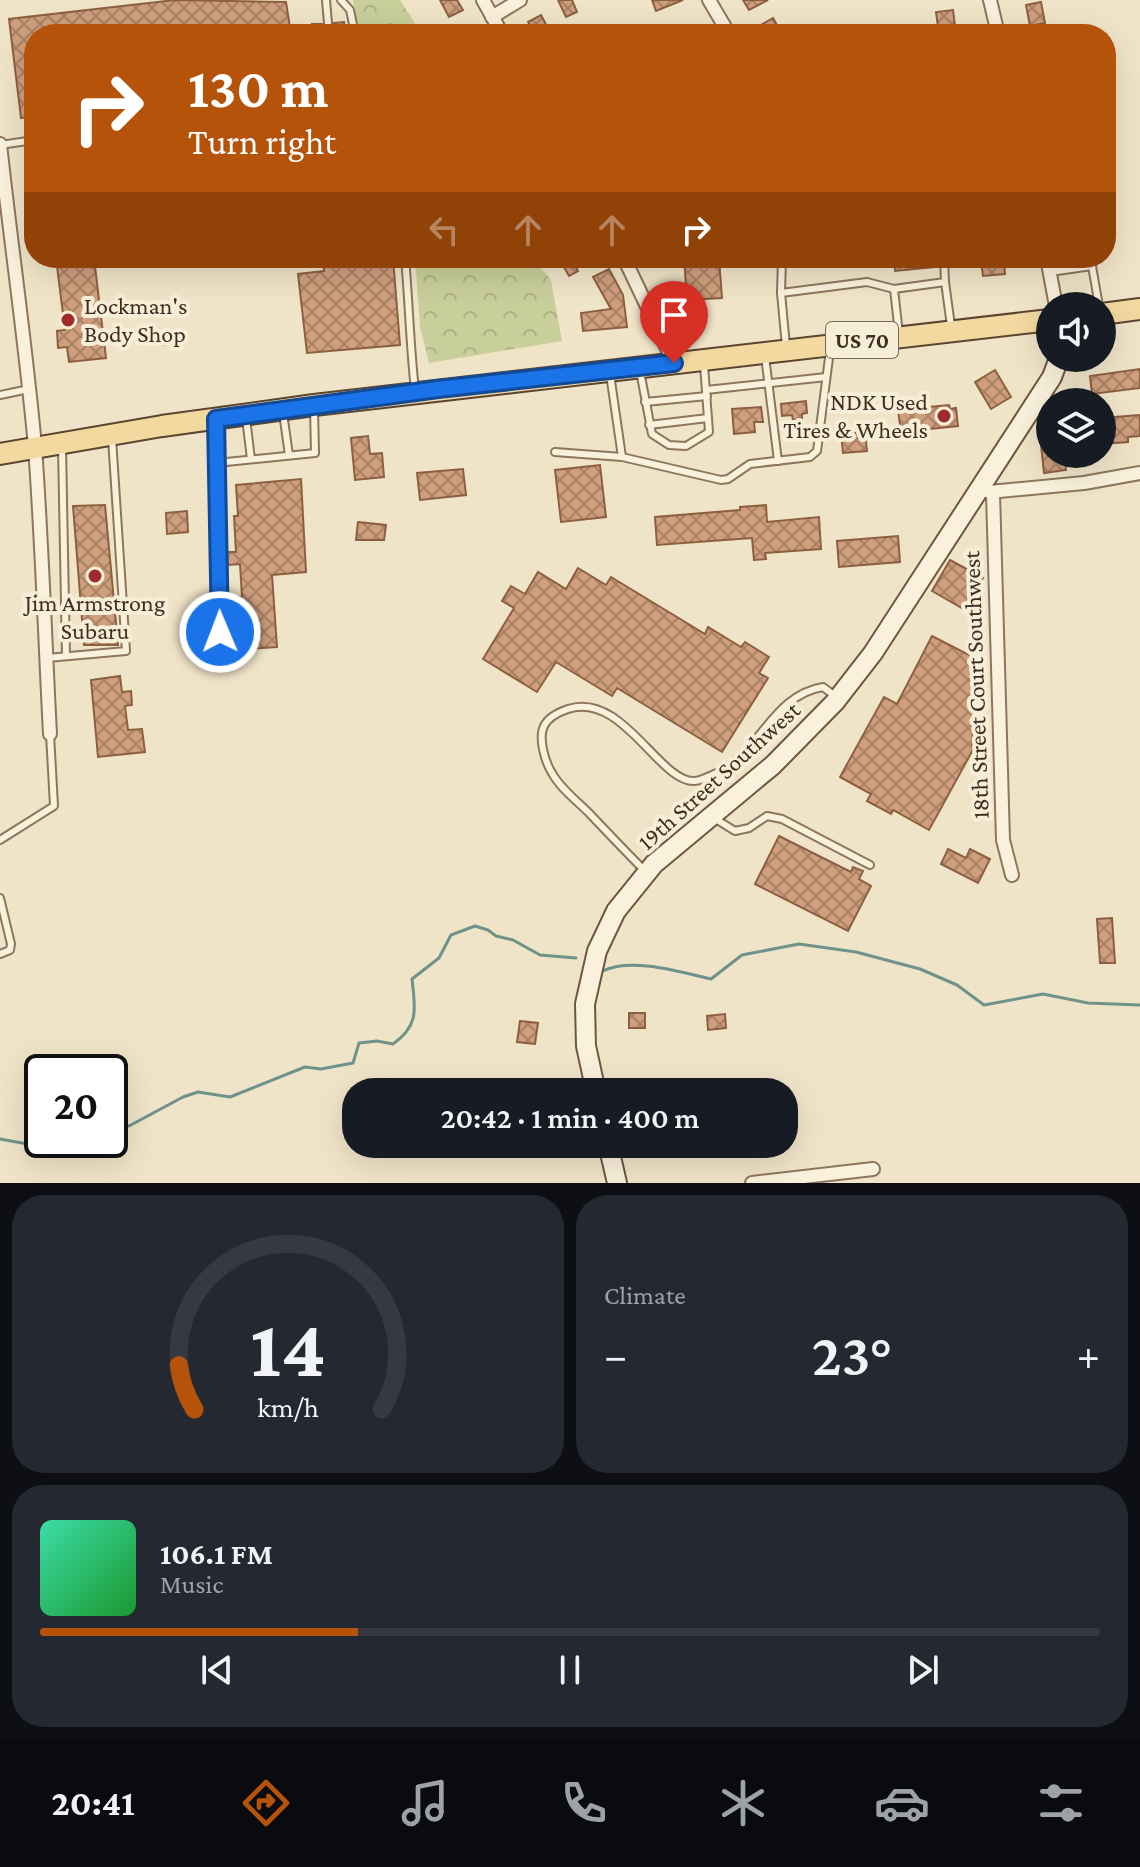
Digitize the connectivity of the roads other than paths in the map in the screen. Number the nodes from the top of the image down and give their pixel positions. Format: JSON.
{"nodes":[{"id":1,"x":326,"y":0,"type":"edge"},
{"id":2,"x":341,"y":0,"type":"edge"},
{"id":3,"x":483,"y":0,"type":"edge"},
{"id":4,"x":520,"y":0,"type":"edge"},
{"id":5,"x":709,"y":0,"type":"edge"},
{"id":6,"x":990,"y":0,"type":"edge"},
{"id":7,"x":492,"y":17,"type":"junction"},
{"id":8,"x":328,"y":23,"type":"dead end"},
{"id":9,"x":353,"y":24,"type":"edge"},
{"id":10,"x":496,"y":24,"type":"edge"},
{"id":11,"x":723,"y":24,"type":"edge"},
{"id":12,"x":996,"y":24,"type":"edge"},
{"id":13,"x":24,"y":141,"type":"edge"},
{"id":14,"x":0,"y":144,"type":"edge"},
{"id":15,"x":406,"y":268,"type":"edge"},
{"id":16,"x":629,"y":268,"type":"edge"},
{"id":17,"x":782,"y":268,"type":"edge"},
{"id":18,"x":944,"y":268,"type":"edge"},
{"id":19,"x":1049,"y":268,"type":"edge"},
{"id":20,"x":1067,"y":268,"type":"edge"},
{"id":21,"x":1093,"y":268,"type":"edge"},
{"id":22,"x":1050,"y":272,"type":"junction"},
{"id":23,"x":945,"y":282,"type":"junction"},
{"id":24,"x":894,"y":289,"type":"junction"},
{"id":25,"x":1054,"y":292,"type":"edge"},
{"id":26,"x":1097,"y":292,"type":"edge"},
{"id":27,"x":781,"y":293,"type":"junction"},
{"id":28,"x":1140,"y":309,"type":"edge"},
{"id":29,"x":1116,"y":312,"type":"edge"},
{"id":30,"x":1036,"y":321,"type":"edge"},
{"id":31,"x":952,"y":330,"type":"junction"},
{"id":32,"x":899,"y":336,"type":"junction"},
{"id":33,"x":831,"y":344,"type":"junction"},
{"id":34,"x":786,"y":349,"type":"junction"},
{"id":35,"x":765,"y":352,"type":"junction"},
{"id":36,"x":704,"y":360,"type":"junction"},
{"id":37,"x":674,"y":363,"type":"junction"},
{"id":38,"x":640,"y":367,"type":"junction"},
{"id":39,"x":610,"y":370,"type":"junction"},
{"id":40,"x":1054,"y":372,"type":"edge"},
{"id":41,"x":826,"y":377,"type":"junction"},
{"id":42,"x":769,"y":383,"type":"junction"},
{"id":43,"x":29,"y":389,"type":"junction"},
{"id":44,"x":415,"y":392,"type":"junction"},
{"id":45,"x":707,"y":393,"type":"junction"},
{"id":46,"x":0,"y":395,"type":"edge"},
{"id":47,"x":645,"y":402,"type":"junction"},
{"id":48,"x":314,"y":405,"type":"junction"},
{"id":49,"x":283,"y":409,"type":"junction"},
{"id":50,"x":246,"y":415,"type":"junction"},
{"id":51,"x":708,"y":418,"type":"junction"},
{"id":52,"x":216,"y":419,"type":"junction"},
{"id":53,"x":649,"y":425,"type":"junction"},
{"id":54,"x":112,"y":434,"type":"junction"},
{"id":55,"x":62,"y":443,"type":"junction"},
{"id":56,"x":35,"y":448,"type":"junction"},
{"id":57,"x":555,"y":452,"type":"dead end"},
{"id":58,"x":0,"y":454,"type":"edge"},
{"id":59,"x":289,"y":455,"type":"junction"},
{"id":60,"x":622,"y":457,"type":"junction"},
{"id":61,"x":251,"y":459,"type":"junction"},
{"id":62,"x":778,"y":461,"type":"junction"},
{"id":63,"x":216,"y":463,"type":"junction"},
{"id":64,"x":1140,"y":473,"type":"edge"},
{"id":65,"x":986,"y":491,"type":"junction"},
{"id":66,"x":220,"y":632,"type":"dead end"},
{"id":67,"x":66,"y":656,"type":"junction"},
{"id":68,"x":46,"y":658,"type":"junction"},
{"id":69,"x":838,"y":698,"type":"junction"},
{"id":70,"x":50,"y":734,"type":"joint"},
{"id":71,"x":711,"y":816,"type":"junction"},
{"id":72,"x":0,"y":840,"type":"edge"},
{"id":73,"x":870,"y":865,"type":"dead end"},
{"id":74,"x":647,"y":872,"type":"junction"},
{"id":75,"x":1012,"y":875,"type":"dead end"},
{"id":76,"x":0,"y":898,"type":"edge"},
{"id":77,"x":0,"y":954,"type":"edge"},
{"id":78,"x":593,"y":1078,"type":"edge"},
{"id":79,"x":611,"y":1158,"type":"edge"},
{"id":80,"x":873,"y":1169,"type":"dead end"},
{"id":81,"x":617,"y":1183,"type":"edge"},
{"id":82,"x":752,"y":1183,"type":"edge"}],
"edges":[{"from":1,"to":8,"type":"lane"},
{"from":2,"to":9,"type":"lane"},
{"from":3,"to":7,"type":"street"},
{"from":4,"to":7,"type":"street"},
{"from":5,"to":11,"type":"street"},
{"from":6,"to":12,"type":"street"},
{"from":7,"to":10,"type":"street"},
{"from":13,"to":14,"type":"lane"},
{"from":14,"to":43,"type":"street"},
{"from":15,"to":44,"type":"lane"},
{"from":16,"to":37,"type":"street"},
{"from":17,"to":27,"type":"lane"},
{"from":18,"to":23,"type":"lane"},
{"from":19,"to":22,"type":"street"},
{"from":20,"to":22,"type":"lane"},
{"from":21,"to":26,"type":"lane"},
{"from":22,"to":25,"type":"street"},
{"from":23,"to":24,"type":"lane"},
{"from":23,"to":31,"type":"lane"},
{"from":24,"to":27,"type":"lane"},
{"from":24,"to":32,"type":"lane"},
{"from":27,"to":34,"type":"lane"},
{"from":28,"to":29,"type":"main road"},
{"from":30,"to":31,"type":"main road","number":"US 70"},
{"from":31,"to":32,"type":"main road","number":"US 70"},
{"from":32,"to":33,"type":"main road","number":"US 70"},
{"from":33,"to":34,"type":"main road","number":"US 70"},
{"from":33,"to":41,"type":"lane"},
{"from":34,"to":35,"type":"main road","number":"US 70"},
{"from":35,"to":36,"type":"main road","number":"US 70"},
{"from":35,"to":42,"type":"lane"},
{"from":36,"to":37,"type":"main road","number":"US 70"},
{"from":36,"to":45,"type":"lane"},
{"from":37,"to":38,"type":"main road","number":"US 70"},
{"from":38,"to":39,"type":"main road","number":"US 70"},
{"from":38,"to":47,"type":"lane"},
{"from":39,"to":44,"type":"main road","number":"US 70"},
{"from":39,"to":60,"type":"lane"},
{"from":40,"to":65,"type":"street","name":"19th Street Southwest"},
{"from":41,"to":42,"type":"lane"},
{"from":41,"to":62,"type":"lane"},
{"from":42,"to":45,"type":"lane"},
{"from":42,"to":62,"type":"lane"},
{"from":43,"to":46,"type":"lane"},
{"from":43,"to":56,"type":"street"},
{"from":44,"to":48,"type":"main road","number":"US 70"},
{"from":45,"to":47,"type":"lane"},
{"from":45,"to":51,"type":"lane"},
{"from":47,"to":53,"type":"lane"},
{"from":48,"to":49,"type":"main road","number":"US 70"},
{"from":48,"to":59,"type":"lane"},
{"from":49,"to":50,"type":"main road","number":"US 70"},
{"from":49,"to":59,"type":"lane"},
{"from":50,"to":52,"type":"main road","number":"US 70"},
{"from":50,"to":61,"type":"lane"},
{"from":51,"to":53,"type":"lane"},
{"from":51,"to":53,"type":"lane"},
{"from":52,"to":54,"type":"main road","number":"US 70"},
{"from":52,"to":63,"type":"lane"},
{"from":54,"to":55,"type":"main road","number":"US 70"},
{"from":54,"to":67,"type":"lane"},
{"from":55,"to":56,"type":"main road","number":"US 70"},
{"from":55,"to":67,"type":"lane"},
{"from":56,"to":58,"type":"main road","number":"US 70"},
{"from":56,"to":68,"type":"street"},
{"from":57,"to":60,"type":"lane"},
{"from":59,"to":61,"type":"lane"},
{"from":60,"to":62,"type":"lane"},
{"from":61,"to":63,"type":"lane"},
{"from":63,"to":66,"type":"lane"},
{"from":64,"to":65,"type":"street"},
{"from":65,"to":69,"type":"street","name":"19th Street Southwest"},
{"from":65,"to":75,"type":"street","name":"18th Street Court Southwest"},
{"from":67,"to":68,"type":"lane"},
{"from":68,"to":70,"type":"street"},
{"from":69,"to":71,"type":"street","name":"19th Street Southwest"},
{"from":69,"to":74,"type":"lane"},
{"from":70,"to":72,"type":"lane"},
{"from":71,"to":73,"type":"lane"},
{"from":71,"to":74,"type":"street","name":"19th Street Southwest"},
{"from":74,"to":78,"type":"street","name":"19th Street Southwest"},
{"from":76,"to":77,"type":"lane"},
{"from":79,"to":81,"type":"street"},
{"from":80,"to":82,"type":"street"}]}
